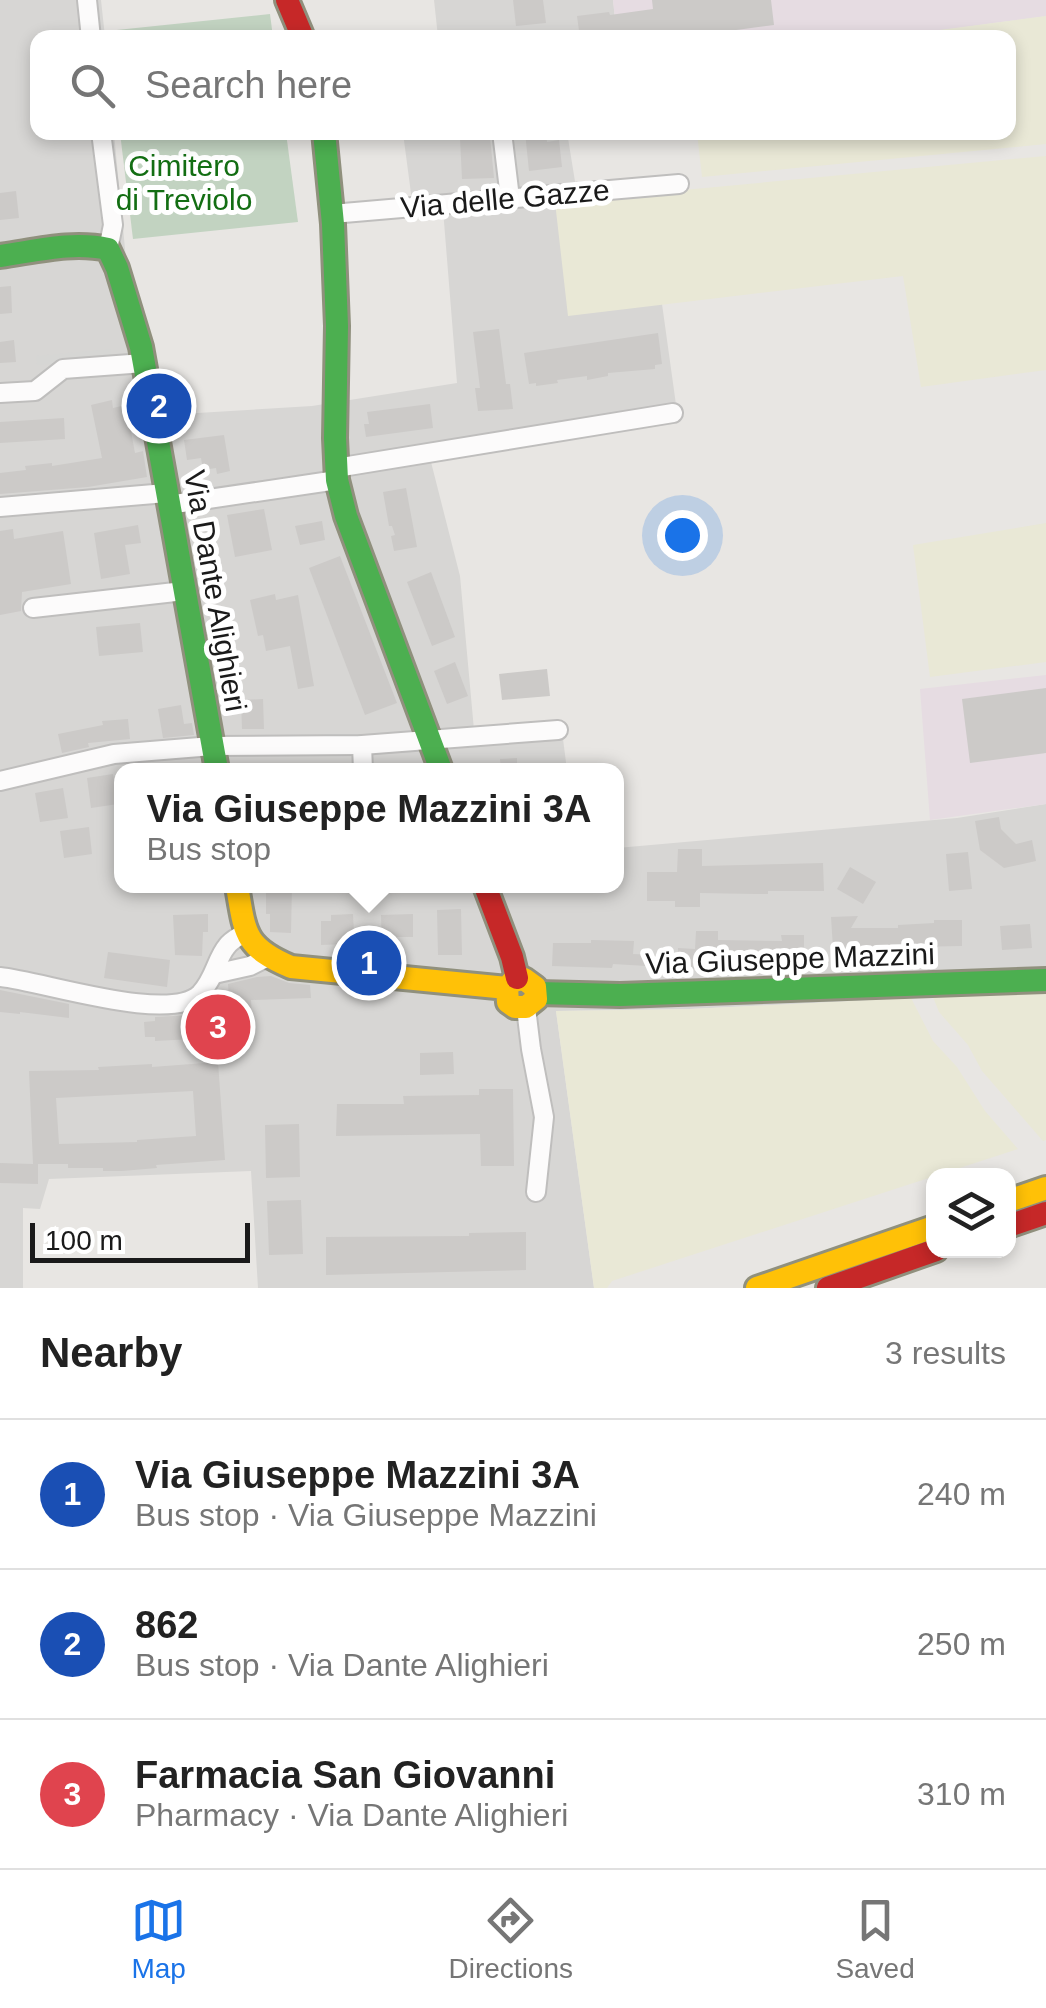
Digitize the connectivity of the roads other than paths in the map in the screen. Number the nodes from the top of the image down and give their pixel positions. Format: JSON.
{"nodes":[{"id":1,"x":88,"y":0,"type":"edge"},
{"id":2,"x":286,"y":0,"type":"edge"},
{"id":3,"x":90,"y":30,"type":"edge"},
{"id":4,"x":300,"y":30,"type":"edge"},
{"id":5,"x":102,"y":140,"type":"edge"},
{"id":6,"x":325,"y":140,"type":"edge"},
{"id":7,"x":503,"y":140,"type":"edge"},
{"id":8,"x":678,"y":184,"type":"dead end"},
{"id":9,"x":510,"y":198,"type":"junction"},
{"id":10,"x":332,"y":214,"type":"junction"},
{"id":11,"x":108,"y":249,"type":"junction"},
{"id":12,"x":0,"y":256,"type":"edge"},
{"id":13,"x":144,"y":363,"type":"junction"},
{"id":14,"x":0,"y":393,"type":"edge"},
{"id":15,"x":674,"y":413,"type":"dead end"},
{"id":16,"x":337,"y":474,"type":"junction"},
{"id":17,"x":167,"y":499,"type":"junction"},
{"id":18,"x":0,"y":508,"type":"edge"},
{"id":19,"x":184,"y":592,"type":"junction"},
{"id":20,"x":34,"y":608,"type":"dead end"},
{"id":21,"x":558,"y":730,"type":"dead end"},
{"id":22,"x":429,"y":738,"type":"junction"},
{"id":23,"x":362,"y":744,"type":"junction"},
{"id":24,"x":212,"y":746,"type":"junction"},
{"id":25,"x":216,"y":763,"type":"edge"},
{"id":26,"x":363,"y":763,"type":"edge"},
{"id":27,"x":438,"y":763,"type":"edge"},
{"id":28,"x":0,"y":781,"type":"edge"},
{"id":29,"x":238,"y":893,"type":"edge"},
{"id":30,"x":488,"y":893,"type":"edge"},
{"id":31,"x":246,"y":932,"type":"junction"},
{"id":32,"x":266,"y":958,"type":"junction"},
{"id":33,"x":214,"y":974,"type":"junction"},
{"id":34,"x":0,"y":977,"type":"edge"},
{"id":35,"x":1046,"y":980,"type":"edge"},
{"id":36,"x":512,"y":983,"type":"junction"},
{"id":37,"x":531,"y":1001,"type":"junction"},
{"id":38,"x":1046,"y":1188,"type":"edge"},
{"id":39,"x":536,"y":1192,"type":"dead end"},
{"id":40,"x":1016,"y":1198,"type":"edge"},
{"id":41,"x":1046,"y":1212,"type":"edge"},
{"id":42,"x":1016,"y":1223,"type":"edge"},
{"id":43,"x":926,"y":1230,"type":"edge"},
{"id":44,"x":926,"y":1254,"type":"edge"},
{"id":45,"x":757,"y":1288,"type":"edge"},
{"id":46,"x":828,"y":1288,"type":"edge"}],
"edges":[{"from":1,"to":3,"type":"street"},
{"from":2,"to":4,"type":"main road"},
{"from":5,"to":11,"type":"street"},
{"from":6,"to":10,"type":"main road"},
{"from":7,"to":9,"type":"street"},
{"from":8,"to":9,"type":"street","name":"Via delle Gazze"},
{"from":9,"to":10,"type":"street","name":"Via delle Gazze"},
{"from":10,"to":16,"type":"main road"},
{"from":11,"to":12,"type":"main road"},
{"from":11,"to":13,"type":"main road","name":"Via Dante Alighieri"},
{"from":13,"to":14,"type":"street"},
{"from":13,"to":17,"type":"main road","name":"Via Dante Alighieri"},
{"from":15,"to":16,"type":"street"},
{"from":16,"to":17,"type":"street"},
{"from":16,"to":22,"type":"main road"},
{"from":17,"to":18,"type":"street"},
{"from":17,"to":19,"type":"main road","name":"Via Dante Alighieri"},
{"from":19,"to":20,"type":"street"},
{"from":19,"to":24,"type":"main road","name":"Via Dante Alighieri"},
{"from":21,"to":22,"type":"street"},
{"from":22,"to":23,"type":"street"},
{"from":22,"to":27,"type":"main road"},
{"from":23,"to":24,"type":"street"},
{"from":23,"to":26,"type":"street"},
{"from":24,"to":25,"type":"main road","name":"Via Dante Alighieri"},
{"from":24,"to":28,"type":"street"},
{"from":29,"to":31,"type":"main road"},
{"from":30,"to":36,"type":"main road"},
{"from":31,"to":32,"type":"main road"},
{"from":31,"to":33,"type":"street"},
{"from":32,"to":33,"type":"street"},
{"from":32,"to":36,"type":"main road"},
{"from":33,"to":34,"type":"street"},
{"from":35,"to":37,"type":"main road","name":"Via Giuseppe Mazzini"},
{"from":36,"to":37,"type":"main road"},
{"from":37,"to":39,"type":"street"},
{"from":38,"to":40,"type":"main road"},
{"from":41,"to":42,"type":"main road"},
{"from":43,"to":45,"type":"main road"},
{"from":44,"to":46,"type":"main road"}]}
